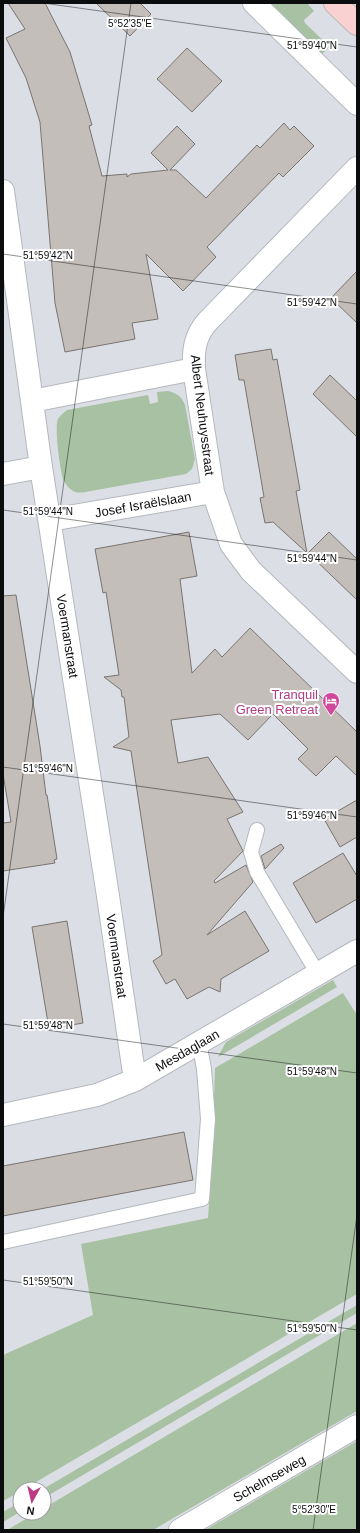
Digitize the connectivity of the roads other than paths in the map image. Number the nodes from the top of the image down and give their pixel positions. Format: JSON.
{"nodes":[{"id":1,"x":254,"y":3,"type":"edge"},
{"id":2,"x":335,"y":3,"type":"edge"},
{"id":3,"x":357,"y":24,"type":"edge"},
{"id":4,"x":357,"y":104,"type":"edge"},
{"id":5,"x":357,"y":168,"type":"edge"},
{"id":6,"x":3,"y":191,"type":"edge"},
{"id":7,"x":194,"y":369,"type":"junction"},
{"id":8,"x":32,"y":401,"type":"junction"},
{"id":9,"x":41,"y":467,"type":"junction"},
{"id":10,"x":3,"y":474,"type":"edge"},
{"id":11,"x":213,"y":492,"type":"junction"},
{"id":12,"x":50,"y":520,"type":"junction"},
{"id":13,"x":357,"y":672,"type":"edge"},
{"id":14,"x":257,"y":830,"type":"dead end"},
{"id":15,"x":357,"y":951,"type":"edge"},
{"id":16,"x":318,"y":974,"type":"junction"},
{"id":17,"x":199,"y":1042,"type":"junction"},
{"id":18,"x":135,"y":1080,"type":"junction"},
{"id":19,"x":3,"y":1115,"type":"edge"},
{"id":20,"x":3,"y":1242,"type":"edge"},
{"id":21,"x":357,"y":1426,"type":"edge"},
{"id":22,"x":180,"y":1530,"type":"edge"}],
"edges":[{"from":1,"to":4,"type":"street"},
{"from":2,"to":3,"type":"main road"},
{"from":5,"to":7,"type":"street","name":"Albert Neuhuysstraat"},
{"from":6,"to":8,"type":"street","name":"Voermanstraat"},
{"from":7,"to":8,"type":"street"},
{"from":7,"to":11,"type":"street","name":"Albert Neuhuysstraat"},
{"from":8,"to":9,"type":"street","name":"Voermanstraat"},
{"from":9,"to":10,"type":"street"},
{"from":9,"to":12,"type":"street","name":"Voermanstraat"},
{"from":11,"to":12,"type":"street","name":"Josef Israëlslaan"},
{"from":11,"to":13,"type":"street","name":"Albert Neuhuysstraat"},
{"from":12,"to":18,"type":"street","name":"Voermanstraat"},
{"from":14,"to":16,"type":"lane"},
{"from":15,"to":16,"type":"street","name":"Mesdaglaan"},
{"from":16,"to":17,"type":"street","name":"Mesdaglaan"},
{"from":17,"to":18,"type":"street","name":"Mesdaglaan"},
{"from":17,"to":20,"type":"lane"},
{"from":18,"to":19,"type":"street","name":"Mesdaglaan"},
{"from":21,"to":22,"type":"street","name":"Schelmseweg"}]}
